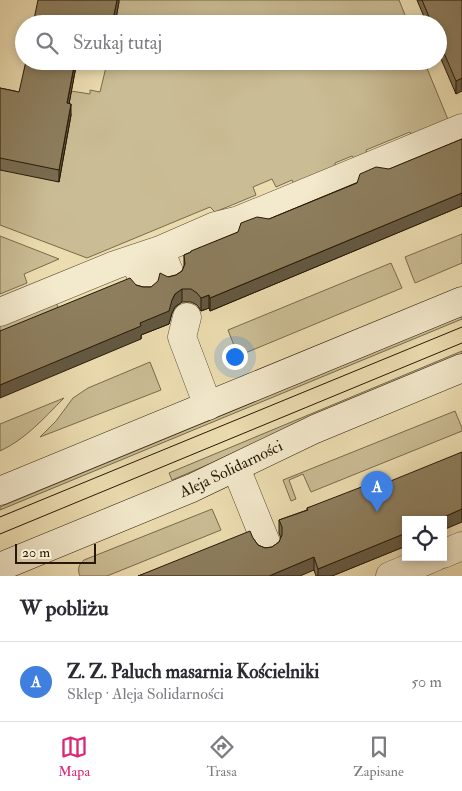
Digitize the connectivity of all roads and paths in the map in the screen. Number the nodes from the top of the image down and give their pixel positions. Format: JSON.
{"nodes":[{"id":1,"x":462,"y":128,"type":"edge"},
{"id":2,"x":134,"y":258,"type":"junction"},
{"id":3,"x":145,"y":285,"type":"edge"},
{"id":4,"x":462,"y":301,"type":"edge"},
{"id":5,"x":0,"y":312,"type":"edge"},
{"id":6,"x":177,"y":327,"type":"dead end"},
{"id":7,"x":462,"y":368,"type":"edge"},
{"id":8,"x":208,"y":406,"type":"junction"},
{"id":9,"x":236,"y":468,"type":"junction"},
{"id":10,"x":0,"y":491,"type":"edge"},
{"id":11,"x":267,"y":545,"type":"dead end"},
{"id":12,"x":462,"y":546,"type":"edge"},
{"id":13,"x":447,"y":552,"type":"edge"},
{"id":14,"x":426,"y":561,"type":"edge"},
{"id":15,"x":0,"y":567,"type":"edge"},
{"id":16,"x":390,"y":576,"type":"edge"}],
"edges":[{"from":1,"to":2,"type":"street"},
{"from":2,"to":3,"type":"street"},
{"from":2,"to":5,"type":"street"},
{"from":4,"to":8,"type":"street"},
{"from":6,"to":8,"type":"street"},
{"from":7,"to":9,"type":"street","name":"Aleja Solidarności"},
{"from":8,"to":10,"type":"street"},
{"from":9,"to":11,"type":"street"},
{"from":9,"to":15,"type":"street","name":"Aleja Solidarności"},
{"from":12,"to":13,"type":"street"},
{"from":14,"to":16,"type":"street"}]}
